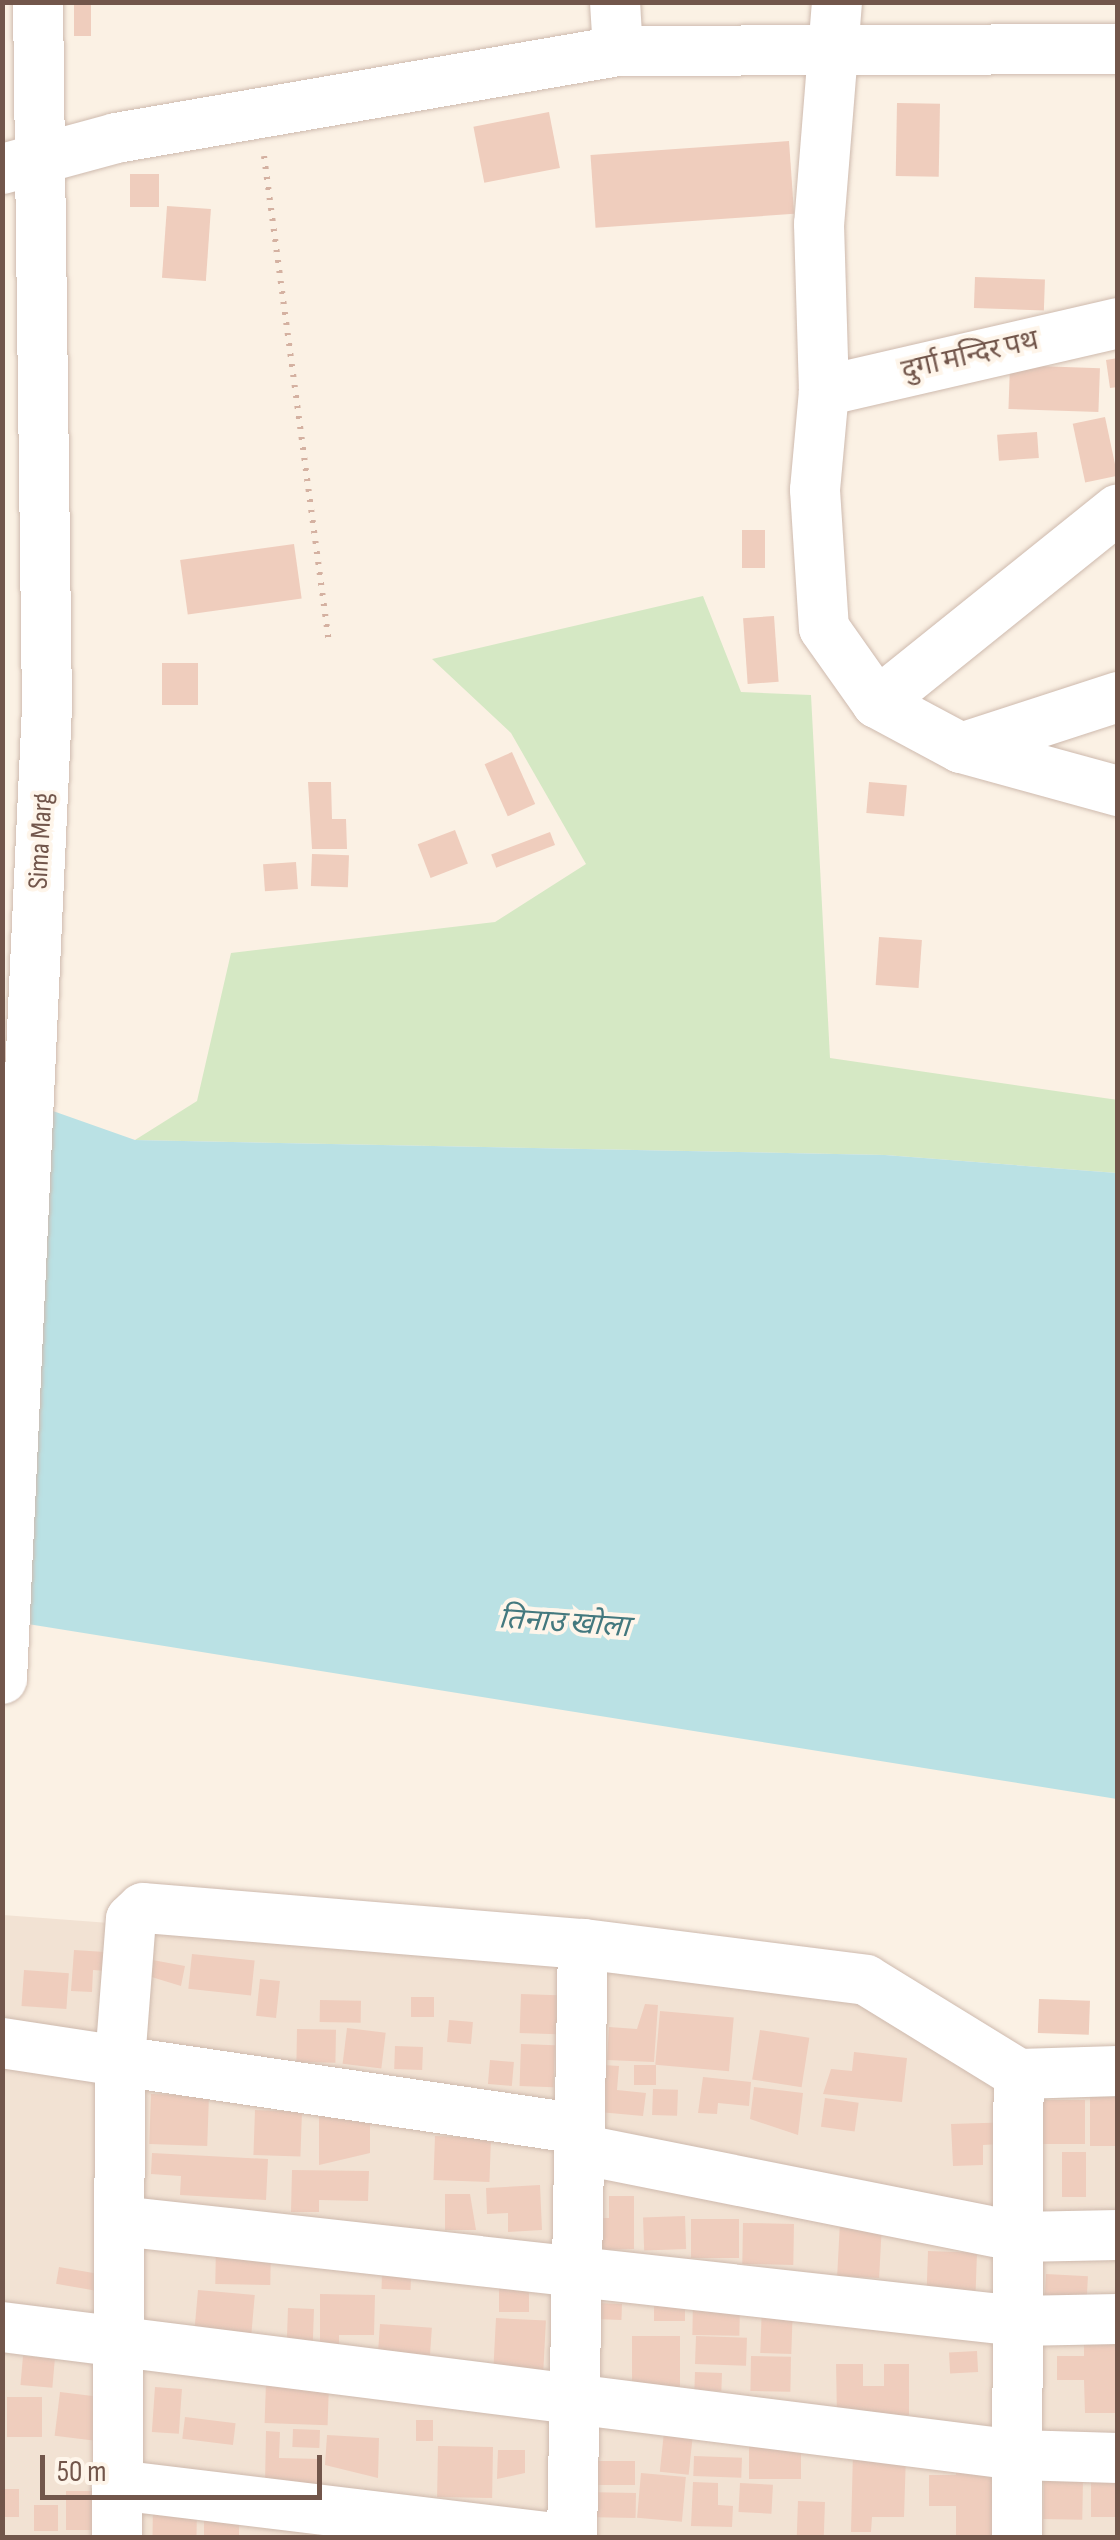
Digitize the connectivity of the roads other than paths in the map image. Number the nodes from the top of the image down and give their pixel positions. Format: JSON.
{"nodes":[{"id":1,"x":38,"y":2,"type":"edge"},
{"id":2,"x":833,"y":26,"type":"edge"},
{"id":3,"x":616,"y":27,"type":"edge"},
{"id":4,"x":1118,"y":49,"type":"edge"},
{"id":5,"x":20,"y":165,"type":"edge"},
{"id":6,"x":1118,"y":323,"type":"edge"},
{"id":7,"x":824,"y":390,"type":"junction"},
{"id":8,"x":1118,"y":509,"type":"edge"},
{"id":9,"x":1118,"y":698,"type":"edge"},
{"id":10,"x":877,"y":703,"type":"junction"},
{"id":11,"x":961,"y":748,"type":"junction"},
{"id":12,"x":1118,"y":791,"type":"edge"},
{"id":13,"x":2,"y":1679,"type":"edge"},
{"id":14,"x":583,"y":1944,"type":"junction"},
{"id":15,"x":2,"y":2042,"type":"edge"},
{"id":16,"x":120,"y":2061,"type":"junction"},
{"id":17,"x":1118,"y":2071,"type":"edge"},
{"id":18,"x":1019,"y":2074,"type":"junction"},
{"id":19,"x":579,"y":2139,"type":"junction"},
{"id":20,"x":120,"y":2220,"type":"junction"},
{"id":21,"x":1118,"y":2235,"type":"edge"},
{"id":22,"x":1018,"y":2237,"type":"junction"},
{"id":23,"x":576,"y":2268,"type":"junction"},
{"id":24,"x":1118,"y":2319,"type":"edge"},
{"id":25,"x":1018,"y":2320,"type":"junction"},
{"id":26,"x":2,"y":2327,"type":"edge"},
{"id":27,"x":120,"y":2341,"type":"junction"},
{"id":28,"x":574,"y":2400,"type":"junction"},
{"id":29,"x":1017,"y":2455,"type":"junction"},
{"id":30,"x":1118,"y":2458,"type":"edge"},
{"id":31,"x":117,"y":2485,"type":"junction"},
{"id":32,"x":116,"y":2538,"type":"edge"},
{"id":33,"x":554,"y":2538,"type":"edge"},
{"id":34,"x":572,"y":2538,"type":"edge"},
{"id":35,"x":1017,"y":2538,"type":"edge"}],
"edges":[{"from":1,"to":5,"type":"street","name":"Sima Marg"},
{"from":2,"to":3,"type":"street"},
{"from":2,"to":4,"type":"street"},
{"from":2,"to":7,"type":"street"},
{"from":3,"to":5,"type":"street"},
{"from":5,"to":13,"type":"street","name":"Sima Marg"},
{"from":6,"to":7,"type":"street","name":"दुर्गा मन्दिर पथ"},
{"from":7,"to":10,"type":"street"},
{"from":8,"to":10,"type":"street"},
{"from":9,"to":11,"type":"street"},
{"from":10,"to":11,"type":"street"},
{"from":11,"to":12,"type":"street"},
{"from":14,"to":16,"type":"street"},
{"from":14,"to":18,"type":"street"},
{"from":14,"to":19,"type":"street"},
{"from":15,"to":16,"type":"street"},
{"from":16,"to":19,"type":"street"},
{"from":16,"to":20,"type":"street"},
{"from":17,"to":18,"type":"street"},
{"from":18,"to":22,"type":"street"},
{"from":19,"to":22,"type":"street"},
{"from":19,"to":23,"type":"street"},
{"from":20,"to":23,"type":"street"},
{"from":20,"to":27,"type":"street"},
{"from":21,"to":22,"type":"street"},
{"from":22,"to":25,"type":"street"},
{"from":23,"to":25,"type":"street"},
{"from":23,"to":28,"type":"street"},
{"from":24,"to":25,"type":"street"},
{"from":25,"to":29,"type":"street"},
{"from":26,"to":27,"type":"street"},
{"from":27,"to":28,"type":"street"},
{"from":27,"to":31,"type":"street"},
{"from":28,"to":29,"type":"street"},
{"from":28,"to":34,"type":"street"},
{"from":29,"to":30,"type":"street"},
{"from":29,"to":35,"type":"street"},
{"from":31,"to":32,"type":"street"},
{"from":31,"to":33,"type":"street"}]}
